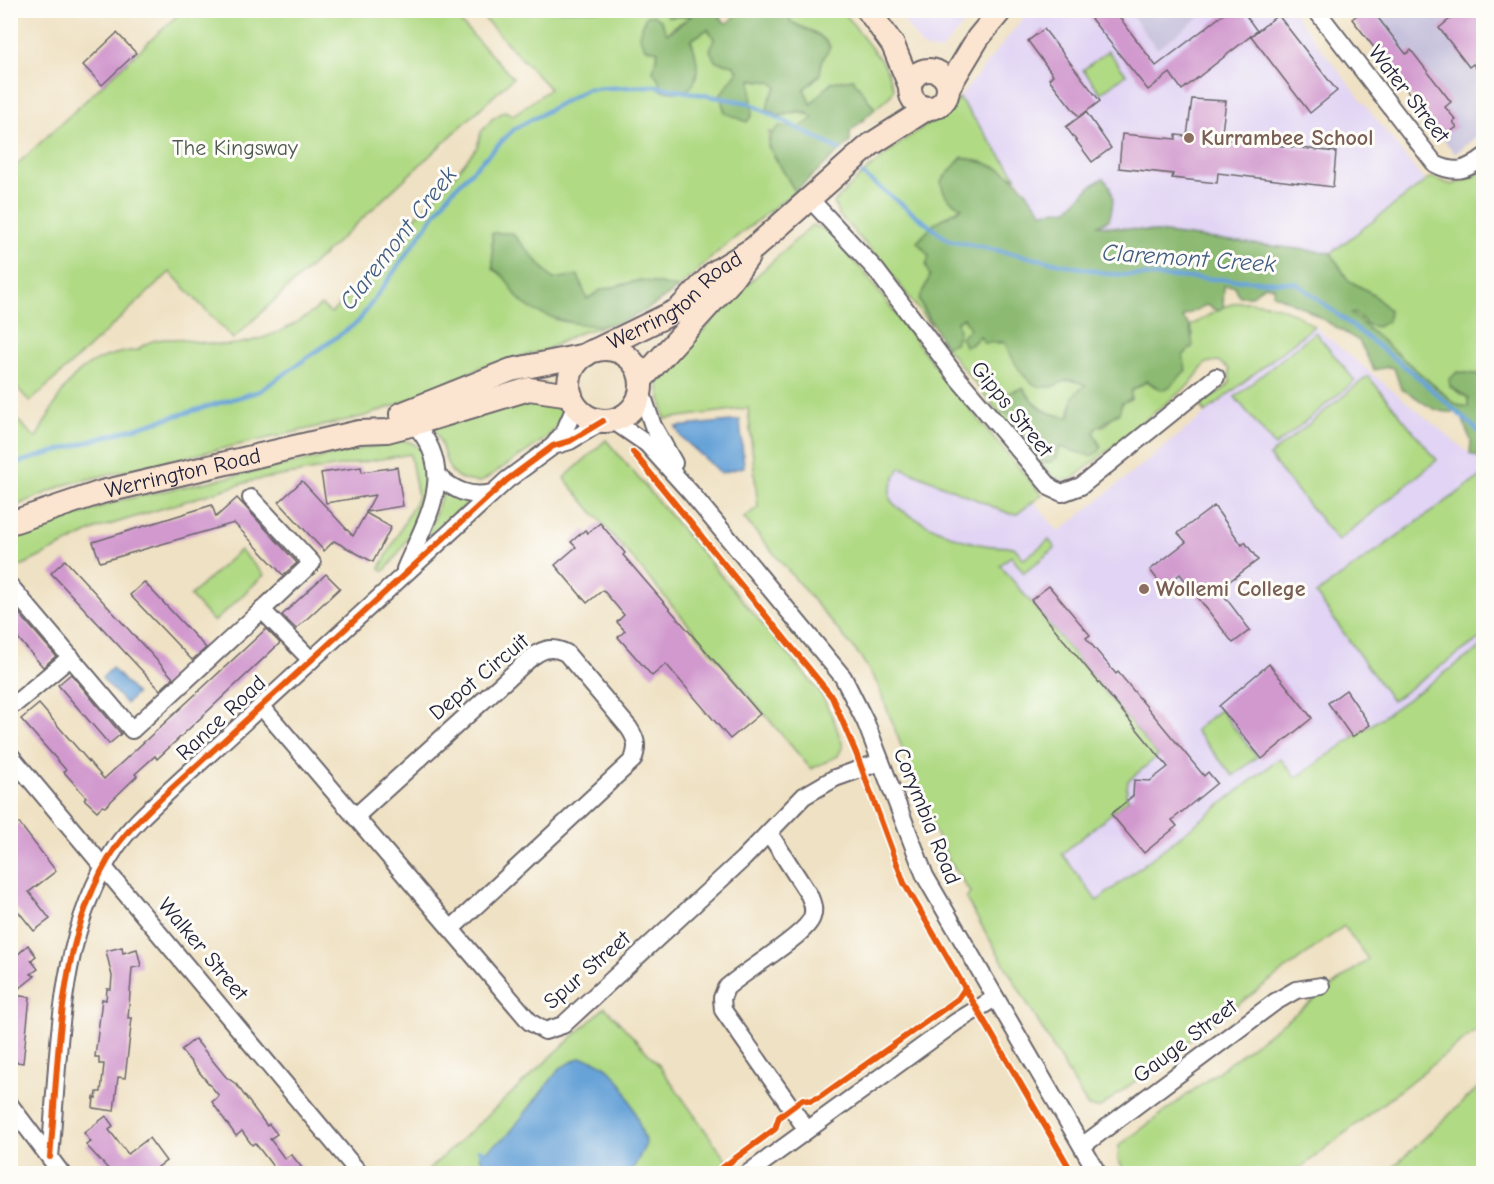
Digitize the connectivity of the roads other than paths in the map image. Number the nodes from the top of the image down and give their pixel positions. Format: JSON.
{"nodes":[{"id":1,"x":868,"y":10,"type":"edge"},
{"id":2,"x":1001,"y":10,"type":"edge"},
{"id":3,"x":1316,"y":10,"type":"edge"},
{"id":4,"x":978,"y":38,"type":"junction"},
{"id":5,"x":893,"y":45,"type":"junction"},
{"id":6,"x":930,"y":70,"type":"junction"},
{"id":7,"x":948,"y":88,"type":"junction"},
{"id":8,"x":910,"y":89,"type":"junction"},
{"id":9,"x":928,"y":108,"type":"junction"},
{"id":10,"x":870,"y":145,"type":"junction"},
{"id":11,"x":1484,"y":157,"type":"edge"},
{"id":12,"x":809,"y":198,"type":"junction"},
{"id":13,"x":754,"y":248,"type":"junction"},
{"id":14,"x":591,"y":353,"type":"junction"},
{"id":15,"x":1216,"y":377,"type":"dead end"},
{"id":16,"x":641,"y":386,"type":"junction"},
{"id":17,"x":573,"y":400,"type":"junction"},
{"id":18,"x":608,"y":421,"type":"junction"},
{"id":19,"x":414,"y":424,"type":"junction"},
{"id":20,"x":359,"y":432,"type":"junction"},
{"id":21,"x":553,"y":446,"type":"junction"},
{"id":22,"x":437,"y":476,"type":"junction"},
{"id":23,"x":492,"y":493,"type":"junction"},
{"id":24,"x":692,"y":493,"type":"junction"},
{"id":25,"x":251,"y":498,"type":"dead end"},
{"id":26,"x":10,"y":522,"type":"edge"},
{"id":27,"x":403,"y":576,"type":"junction"},
{"id":28,"x":10,"y":587,"type":"edge"},
{"id":29,"x":262,"y":610,"type":"junction"},
{"id":30,"x":71,"y":657,"type":"junction"},
{"id":31,"x":311,"y":660,"type":"junction"},
{"id":32,"x":16,"y":703,"type":"dead end"},
{"id":33,"x":261,"y":706,"type":"junction"},
{"id":34,"x":10,"y":755,"type":"edge"},
{"id":35,"x":880,"y":762,"type":"junction"},
{"id":36,"x":356,"y":816,"type":"junction"},
{"id":37,"x":770,"y":833,"type":"junction"},
{"id":38,"x":105,"y":866,"type":"junction"},
{"id":39,"x":451,"y":928,"type":"junction"},
{"id":40,"x":1321,"y":986,"type":"dead end"},
{"id":41,"x":995,"y":998,"type":"junction"},
{"id":42,"x":10,"y":1105,"type":"edge"},
{"id":43,"x":807,"y":1130,"type":"junction"},
{"id":44,"x":1082,"y":1146,"type":"junction"},
{"id":45,"x":50,"y":1157,"type":"junction"},
{"id":46,"x":62,"y":1173,"type":"edge"},
{"id":47,"x":360,"y":1173,"type":"edge"},
{"id":48,"x":747,"y":1173,"type":"edge"},
{"id":49,"x":1098,"y":1173,"type":"edge"}],
"edges":[{"from":1,"to":5,"type":"main road"},
{"from":2,"to":4,"type":"main road"},
{"from":3,"to":11,"type":"street","name":"Water Street"},
{"from":4,"to":6,"type":"main road"},
{"from":4,"to":7,"type":"main road"},
{"from":5,"to":6,"type":"main road"},
{"from":5,"to":8,"type":"main road"},
{"from":6,"to":7,"type":"main road"},
{"from":6,"to":8,"type":"main road"},
{"from":7,"to":9,"type":"main road"},
{"from":8,"to":9,"type":"main road"},
{"from":8,"to":10,"type":"main road","name":"Werrington Road"},
{"from":9,"to":10,"type":"main road","name":"Werrington Road"},
{"from":10,"to":12,"type":"main road","name":"Werrington Road"},
{"from":12,"to":13,"type":"main road","name":"Werrington Road"},
{"from":12,"to":15,"type":"street","name":"Gipps Street"},
{"from":13,"to":14,"type":"main road","name":"Werrington Road"},
{"from":13,"to":16,"type":"main road","name":"Werrington Road"},
{"from":14,"to":16,"type":"main road"},
{"from":14,"to":17,"type":"main road"},
{"from":14,"to":20,"type":"main road","name":"Werrington Road"},
{"from":16,"to":18,"type":"main road"},
{"from":16,"to":24,"type":"street","name":"Corymbia Road"},
{"from":17,"to":18,"type":"main road"},
{"from":17,"to":19,"type":"main road","name":"Werrington Road"},
{"from":17,"to":21,"type":"street","name":"Rance Road"},
{"from":18,"to":21,"type":"street","name":"Rance Road"},
{"from":18,"to":24,"type":"street","name":"Corymbia Road"},
{"from":19,"to":20,"type":"main road","name":"Werrington Road"},
{"from":19,"to":22,"type":"street","name":"Rance Road"},
{"from":20,"to":26,"type":"main road","name":"Werrington Road"},
{"from":21,"to":23,"type":"street","name":"Rance Road"},
{"from":22,"to":23,"type":"street"},
{"from":22,"to":27,"type":"street","name":"Rance Road"},
{"from":23,"to":27,"type":"street","name":"Rance Road"},
{"from":24,"to":35,"type":"street","name":"Corymbia Road"},
{"from":25,"to":29,"type":"street"},
{"from":27,"to":31,"type":"street","name":"Rance Road"},
{"from":28,"to":30,"type":"street"},
{"from":29,"to":30,"type":"street"},
{"from":29,"to":31,"type":"street"},
{"from":30,"to":32,"type":"street"},
{"from":31,"to":33,"type":"street","name":"Rance Road"},
{"from":33,"to":36,"type":"street","name":"Spur Street"},
{"from":33,"to":38,"type":"street","name":"Rance Road"},
{"from":34,"to":38,"type":"street","name":"Walker Street"},
{"from":35,"to":37,"type":"street","name":"Spur Street"},
{"from":35,"to":41,"type":"street","name":"Corymbia Road"},
{"from":36,"to":39,"type":"street","name":"Spur Street"},
{"from":36,"to":39,"type":"street","name":"Depot Circuit"},
{"from":37,"to":39,"type":"street","name":"Spur Street"},
{"from":37,"to":43,"type":"street"},
{"from":38,"to":45,"type":"street","name":"Rance Road"},
{"from":38,"to":47,"type":"street","name":"Walker Street"},
{"from":40,"to":44,"type":"street","name":"Gauge Street"},
{"from":41,"to":43,"type":"street"},
{"from":41,"to":44,"type":"street","name":"Corymbia Road"},
{"from":42,"to":45,"type":"street"},
{"from":43,"to":48,"type":"street"},
{"from":44,"to":49,"type":"street","name":"Corymbia Road"},
{"from":45,"to":46,"type":"street"}]}
